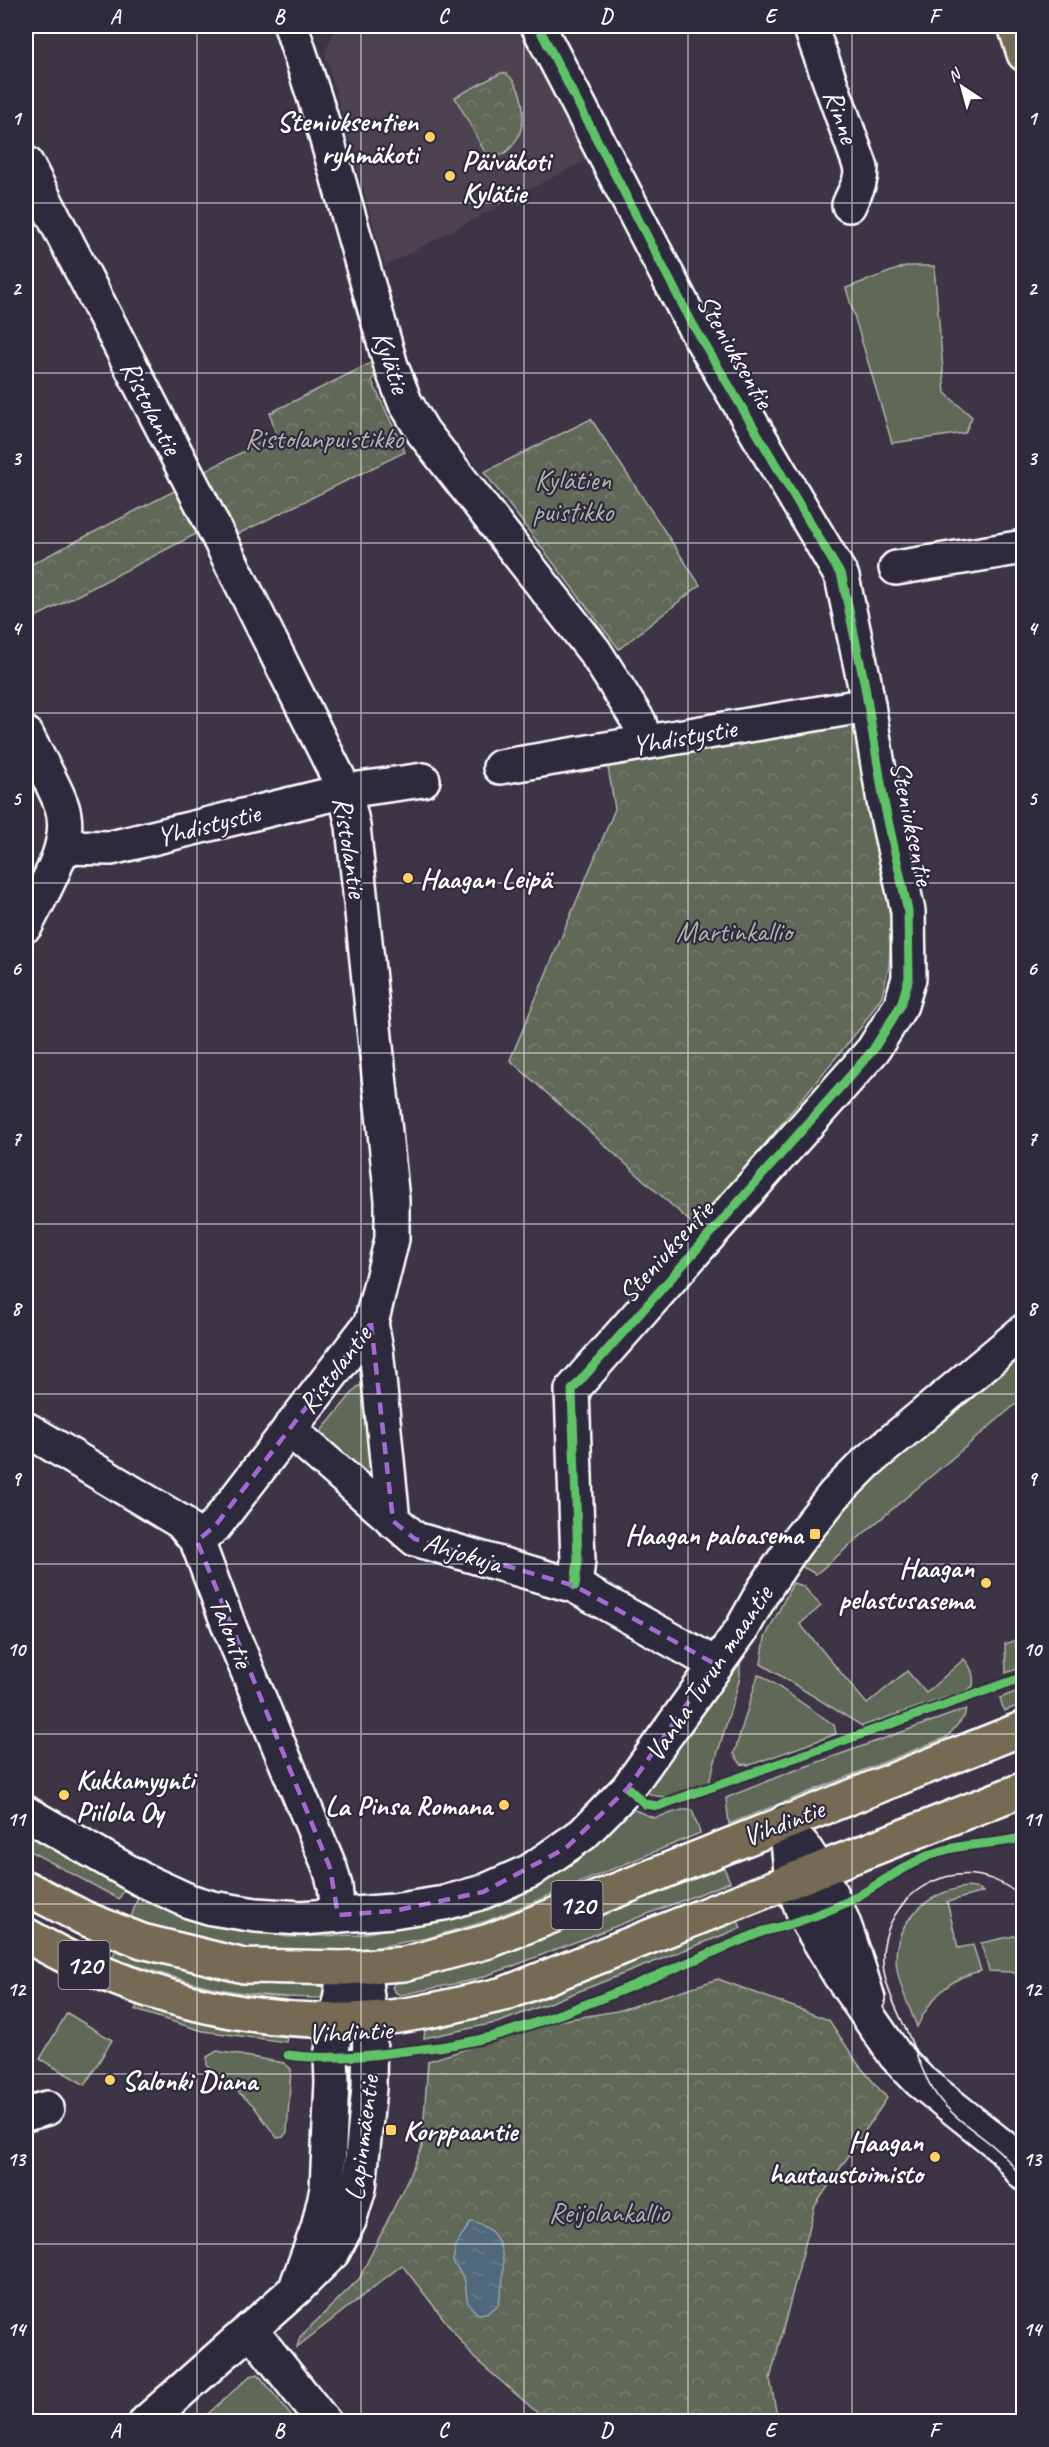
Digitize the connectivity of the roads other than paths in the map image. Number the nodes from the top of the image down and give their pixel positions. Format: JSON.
{"nodes":[{"id":1,"x":291,"y":26,"type":"edge"},
{"id":2,"x":538,"y":26,"type":"edge"},
{"id":3,"x":810,"y":26,"type":"edge"},
{"id":4,"x":1015,"y":26,"type":"edge"},
{"id":5,"x":1023,"y":54,"type":"edge"},
{"id":6,"x":26,"y":163,"type":"edge"},
{"id":7,"x":849,"y":205,"type":"dead end"},
{"id":8,"x":1023,"y":547,"type":"edge"},
{"id":9,"x":896,"y":568,"type":"dead end"},
{"id":10,"x":868,"y":705,"type":"junction"},
{"id":11,"x":26,"y":734,"type":"edge"},
{"id":12,"x":645,"y":742,"type":"junction"},
{"id":13,"x":500,"y":767,"type":"dead end"},
{"id":14,"x":423,"y":780,"type":"dead end"},
{"id":15,"x":345,"y":791,"type":"junction"},
{"id":16,"x":63,"y":847,"type":"junction"},
{"id":17,"x":26,"y":925,"type":"edge"},
{"id":18,"x":371,"y":1323,"type":"junction"},
{"id":19,"x":1023,"y":1331,"type":"edge"},
{"id":20,"x":26,"y":1429,"type":"edge"},
{"id":21,"x":289,"y":1429,"type":"junction"},
{"id":22,"x":393,"y":1521,"type":"junction"},
{"id":23,"x":197,"y":1541,"type":"junction"},
{"id":24,"x":575,"y":1586,"type":"junction"},
{"id":25,"x":715,"y":1664,"type":"junction"},
{"id":26,"x":1023,"y":1728,"type":"edge"},
{"id":27,"x":1023,"y":1789,"type":"edge"},
{"id":28,"x":26,"y":1813,"type":"edge"},
{"id":29,"x":786,"y":1821,"type":"junction"},
{"id":30,"x":806,"y":1876,"type":"junction"},
{"id":31,"x":26,"y":1888,"type":"edge"},
{"id":32,"x":338,"y":1915,"type":"junction"},
{"id":33,"x":26,"y":1935,"type":"edge"},
{"id":34,"x":354,"y":1968,"type":"junction"},
{"id":35,"x":370,"y":2019,"type":"junction"},
{"id":36,"x":337,"y":2020,"type":"junction"},
{"id":37,"x":1023,"y":2174,"type":"edge"},
{"id":38,"x":296,"y":2289,"type":"junction"},
{"id":39,"x":250,"y":2329,"type":"junction"},
{"id":40,"x":146,"y":2421,"type":"edge"},
{"id":41,"x":324,"y":2421,"type":"edge"}],
"edges":[{"from":1,"to":12,"type":"street","name":"Kylätie"},
{"from":2,"to":10,"type":"street","name":"Steniuksentie"},
{"from":3,"to":7,"type":"street","name":"Rinne"},
{"from":4,"to":5,"type":"main road"},
{"from":6,"to":15,"type":"street","name":"Ristolantie"},
{"from":8,"to":9,"type":"street"},
{"from":10,"to":12,"type":"street","name":"Yhdistystie"},
{"from":10,"to":24,"type":"street","name":"Steniuksentie"},
{"from":11,"to":16,"type":"street"},
{"from":12,"to":13,"type":"street","name":"Yhdistystie"},
{"from":14,"to":15,"type":"street","name":"Yhdistystie"},
{"from":15,"to":16,"type":"street","name":"Yhdistystie"},
{"from":15,"to":18,"type":"street","name":"Ristolantie"},
{"from":16,"to":17,"type":"street"},
{"from":18,"to":21,"type":"street","name":"Ristolantie"},
{"from":18,"to":22,"type":"street","name":"Ahjokuja"},
{"from":19,"to":25,"type":"street","name":"Vanha Turun maantie"},
{"from":20,"to":23,"type":"street","name":"Talontie"},
{"from":21,"to":22,"type":"street"},
{"from":21,"to":23,"type":"street","name":"Ristolantie"},
{"from":22,"to":24,"type":"street","name":"Ahjokuja"},
{"from":23,"to":32,"type":"street","name":"Talontie"},
{"from":24,"to":25,"type":"street","name":"Ahjokuja"},
{"from":25,"to":32,"type":"street","name":"Vanha Turun maantie"},
{"from":26,"to":29,"type":"main road","name":"Vihdintie","number":"120"},
{"from":27,"to":30,"type":"main road","name":"Vihdintie","number":"120"},
{"from":28,"to":32,"type":"street"},
{"from":29,"to":30,"type":"street"},
{"from":29,"to":34,"type":"main road","name":"Vihdintie","number":"120"},
{"from":30,"to":35,"type":"main road","name":"Vihdintie","number":"120"},
{"from":30,"to":37,"type":"street"},
{"from":31,"to":34,"type":"main road","name":"Vihdintie","number":"120"},
{"from":33,"to":36,"type":"main road","name":"Vihdintie","number":"120"},
{"from":34,"to":35,"type":"street","name":"Lapinmäentie"},
{"from":34,"to":36,"type":"street","name":"Lapinmäentie"},
{"from":35,"to":36,"type":"main road","name":"Vihdintie","number":"120"},
{"from":35,"to":38,"type":"street","name":"Lapinmäentie"},
{"from":36,"to":38,"type":"street","name":"Lapinmäentie"},
{"from":38,"to":39,"type":"street","name":"Lapinmäentie"},
{"from":39,"to":40,"type":"street","name":"Lapinmäentie"},
{"from":39,"to":41,"type":"street"}]}
